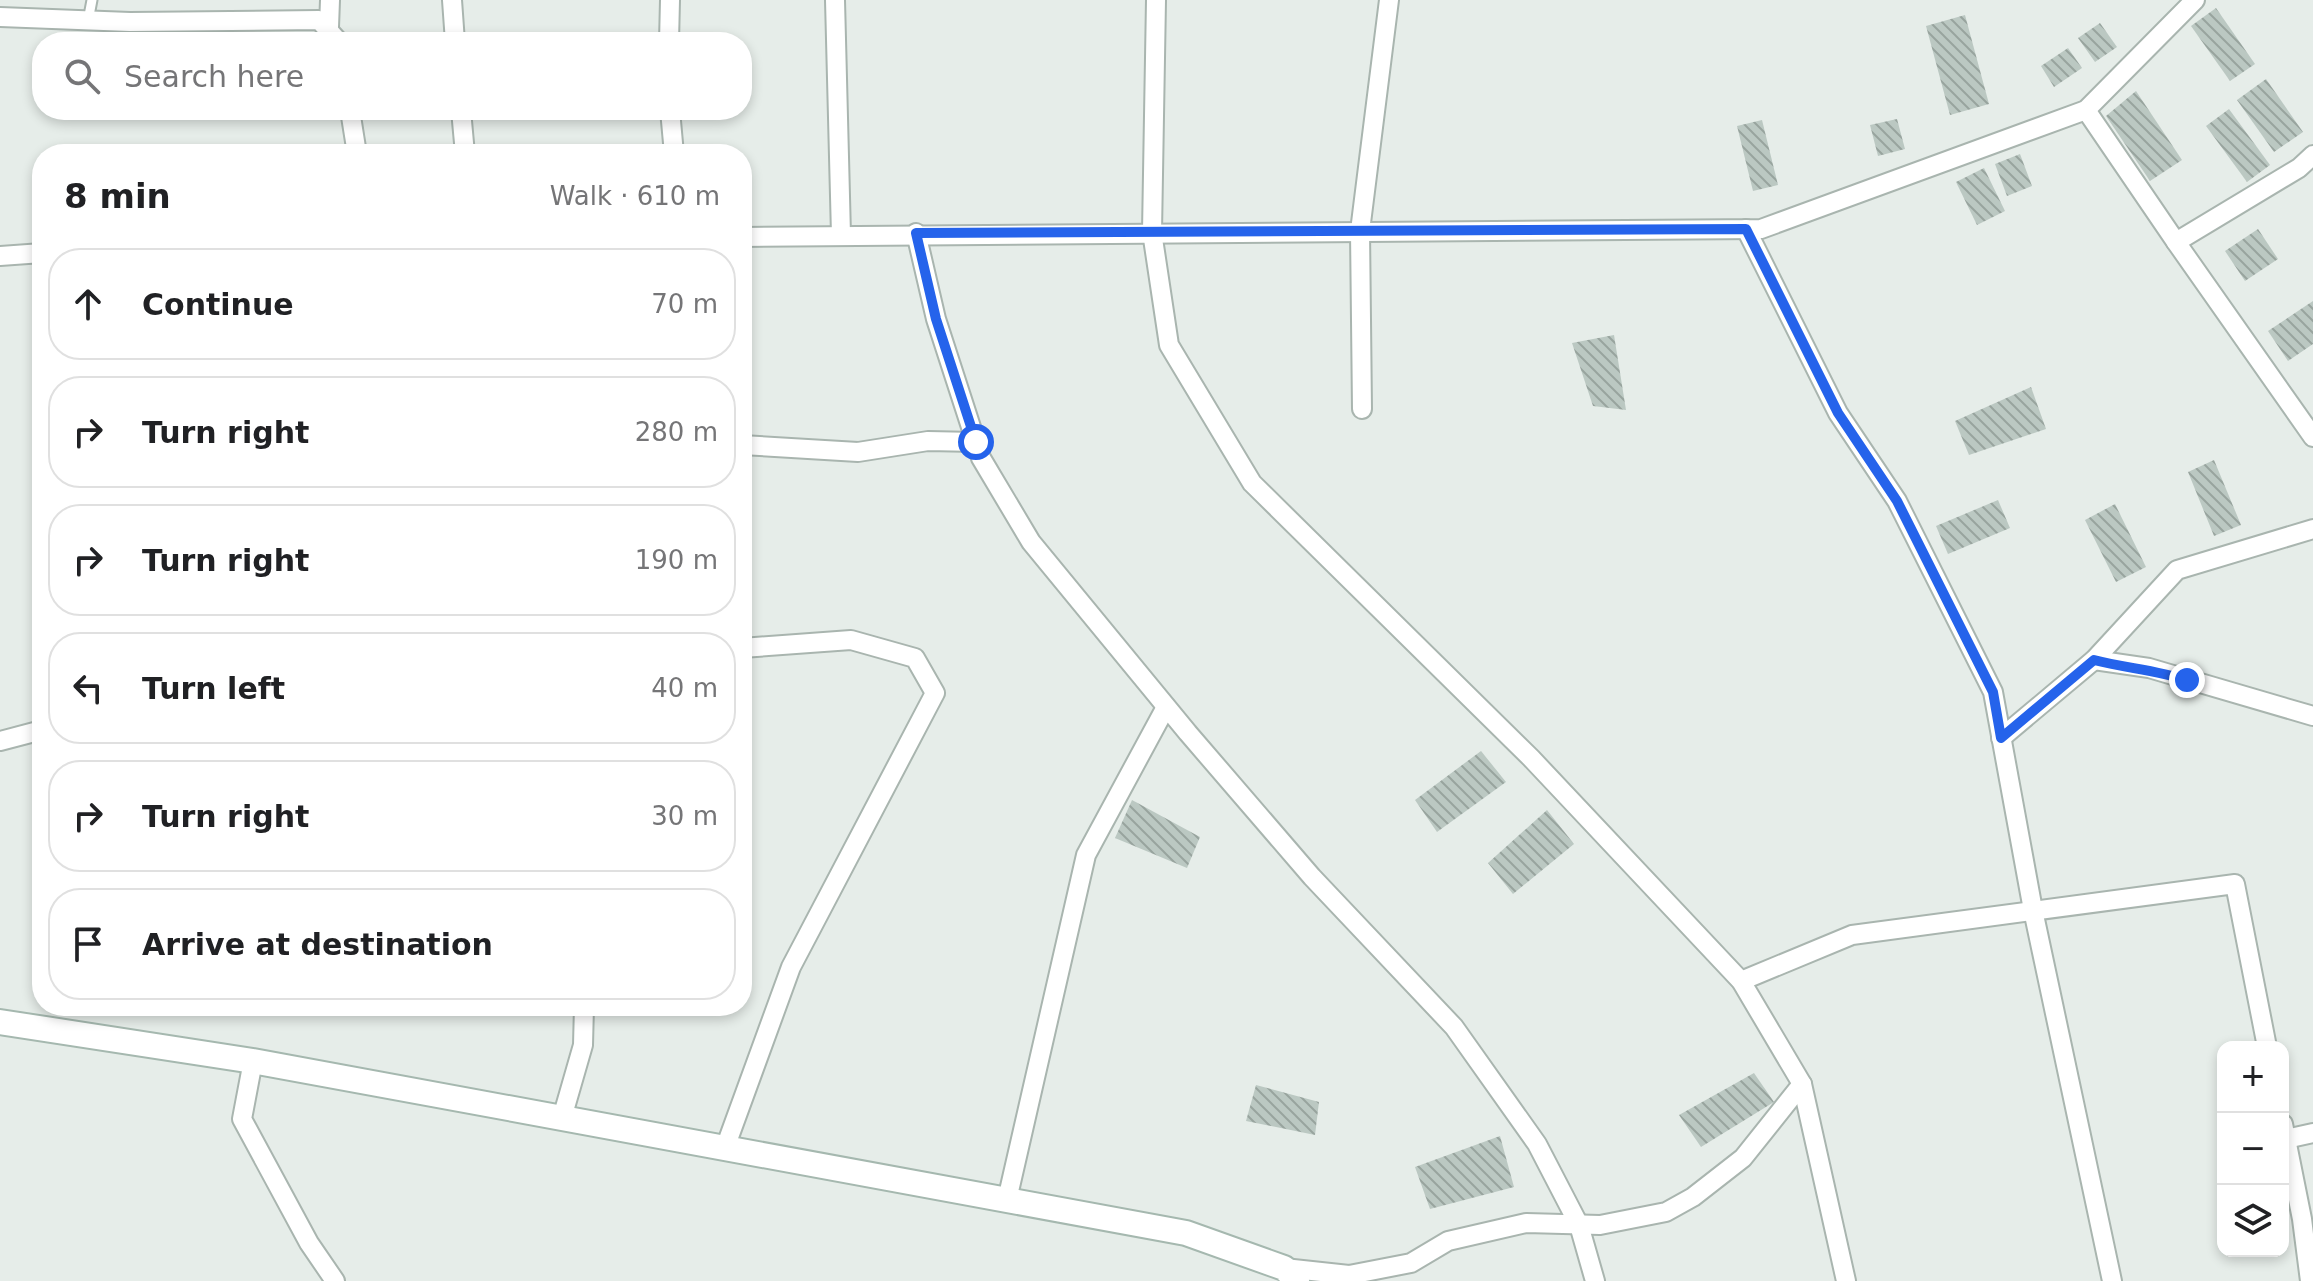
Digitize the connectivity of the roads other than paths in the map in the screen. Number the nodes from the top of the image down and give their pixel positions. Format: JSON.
{"nodes":[{"id":1,"x":92,"y":0,"type":"edge"},
{"id":2,"x":330,"y":0,"type":"edge"},
{"id":3,"x":452,"y":0,"type":"edge"},
{"id":4,"x":670,"y":0,"type":"edge"},
{"id":5,"x":835,"y":0,"type":"edge"},
{"id":6,"x":1156,"y":0,"type":"edge"},
{"id":7,"x":1389,"y":0,"type":"edge"},
{"id":8,"x":2195,"y":0,"type":"edge"},
{"id":9,"x":0,"y":17,"type":"edge"},
{"id":10,"x":88,"y":21,"type":"junction"},
{"id":11,"x":331,"y":32,"type":"edge"},
{"id":12,"x":334,"y":32,"type":"edge"},
{"id":13,"x":454,"y":32,"type":"edge"},
{"id":14,"x":669,"y":32,"type":"edge"},
{"id":15,"x":2086,"y":110,"type":"junction"},
{"id":16,"x":352,"y":120,"type":"edge"},
{"id":17,"x":462,"y":120,"type":"edge"},
{"id":18,"x":671,"y":120,"type":"edge"},
{"id":19,"x":355,"y":144,"type":"edge"},
{"id":20,"x":464,"y":144,"type":"edge"},
{"id":21,"x":673,"y":144,"type":"edge"},
{"id":22,"x":2313,"y":155,"type":"edge"},
{"id":23,"x":1746,"y":229,"type":"junction"},
{"id":24,"x":1360,"y":231,"type":"junction"},
{"id":25,"x":1152,"y":232,"type":"junction"},
{"id":26,"x":916,"y":233,"type":"junction"},
{"id":27,"x":841,"y":235,"type":"junction"},
{"id":28,"x":752,"y":237,"type":"edge"},
{"id":29,"x":2176,"y":242,"type":"junction"},
{"id":30,"x":32,"y":254,"type":"edge"},
{"id":31,"x":0,"y":256,"type":"edge"},
{"id":32,"x":1362,"y":409,"type":"dead end"},
{"id":33,"x":2307,"y":413,"type":"edge"},
{"id":34,"x":2313,"y":437,"type":"edge"},
{"id":35,"x":976,"y":442,"type":"junction"},
{"id":36,"x":752,"y":446,"type":"edge"},
{"id":37,"x":2313,"y":529,"type":"edge"},
{"id":38,"x":752,"y":647,"type":"edge"},
{"id":39,"x":2094,"y":660,"type":"junction"},
{"id":40,"x":1166,"y":707,"type":"junction"},
{"id":41,"x":2313,"y":716,"type":"edge"},
{"id":42,"x":32,"y":733,"type":"edge"},
{"id":43,"x":2001,"y":738,"type":"junction"},
{"id":44,"x":0,"y":741,"type":"edge"},
{"id":45,"x":2033,"y":910,"type":"junction"},
{"id":46,"x":1741,"y":981,"type":"junction"},
{"id":47,"x":584,"y":1016,"type":"edge"},
{"id":48,"x":0,"y":1022,"type":"edge"},
{"id":49,"x":2266,"y":1041,"type":"edge"},
{"id":50,"x":253,"y":1061,"type":"junction"},
{"id":51,"x":1802,"y":1084,"type":"junction"},
{"id":52,"x":562,"y":1118,"type":"junction"},
{"id":53,"x":2289,"y":1132,"type":"edge"},
{"id":54,"x":2313,"y":1133,"type":"edge"},
{"id":55,"x":725,"y":1148,"type":"junction"},
{"id":56,"x":2289,"y":1161,"type":"edge"},
{"id":57,"x":1007,"y":1200,"type":"junction"},
{"id":58,"x":1579,"y":1225,"type":"junction"},
{"id":59,"x":1290,"y":1274,"type":"edge"},
{"id":60,"x":335,"y":1281,"type":"edge"},
{"id":61,"x":1595,"y":1281,"type":"edge"},
{"id":62,"x":1846,"y":1281,"type":"edge"},
{"id":63,"x":2112,"y":1281,"type":"edge"},
{"id":64,"x":2310,"y":1281,"type":"edge"}],
"edges":[{"from":1,"to":10,"type":"lane"},
{"from":2,"to":12,"type":"street"},
{"from":3,"to":13,"type":"street"},
{"from":4,"to":14,"type":"street"},
{"from":5,"to":27,"type":"street"},
{"from":6,"to":25,"type":"street"},
{"from":7,"to":24,"type":"street"},
{"from":8,"to":15,"type":"street"},
{"from":9,"to":10,"type":"street"},
{"from":10,"to":11,"type":"street"},
{"from":15,"to":23,"type":"street"},
{"from":15,"to":29,"type":"street"},
{"from":16,"to":19,"type":"street"},
{"from":17,"to":20,"type":"street"},
{"from":18,"to":21,"type":"street"},
{"from":22,"to":29,"type":"street"},
{"from":23,"to":24,"type":"street"},
{"from":23,"to":43,"type":"street"},
{"from":24,"to":25,"type":"street"},
{"from":24,"to":32,"type":"street"},
{"from":25,"to":26,"type":"street"},
{"from":25,"to":46,"type":"street"},
{"from":26,"to":27,"type":"street"},
{"from":26,"to":35,"type":"street"},
{"from":27,"to":28,"type":"street"},
{"from":29,"to":33,"type":"street"},
{"from":30,"to":31,"type":"street"},
{"from":33,"to":34,"type":"street"},
{"from":35,"to":36,"type":"street"},
{"from":35,"to":40,"type":"street"},
{"from":37,"to":39,"type":"street"},
{"from":38,"to":55,"type":"street"},
{"from":39,"to":41,"type":"street"},
{"from":39,"to":43,"type":"street"},
{"from":40,"to":57,"type":"street"},
{"from":40,"to":58,"type":"street"},
{"from":42,"to":44,"type":"street"},
{"from":43,"to":45,"type":"street"},
{"from":45,"to":46,"type":"street"},
{"from":45,"to":49,"type":"street"},
{"from":45,"to":63,"type":"street"},
{"from":46,"to":51,"type":"street"},
{"from":47,"to":52,"type":"street"},
{"from":48,"to":50,"type":"street"},
{"from":50,"to":52,"type":"street"},
{"from":50,"to":60,"type":"street"},
{"from":51,"to":58,"type":"street"},
{"from":51,"to":62,"type":"street"},
{"from":52,"to":55,"type":"street"},
{"from":53,"to":54,"type":"street"},
{"from":55,"to":57,"type":"street"},
{"from":56,"to":64,"type":"street"},
{"from":57,"to":59,"type":"street"},
{"from":58,"to":59,"type":"street"},
{"from":58,"to":61,"type":"street"}]}
